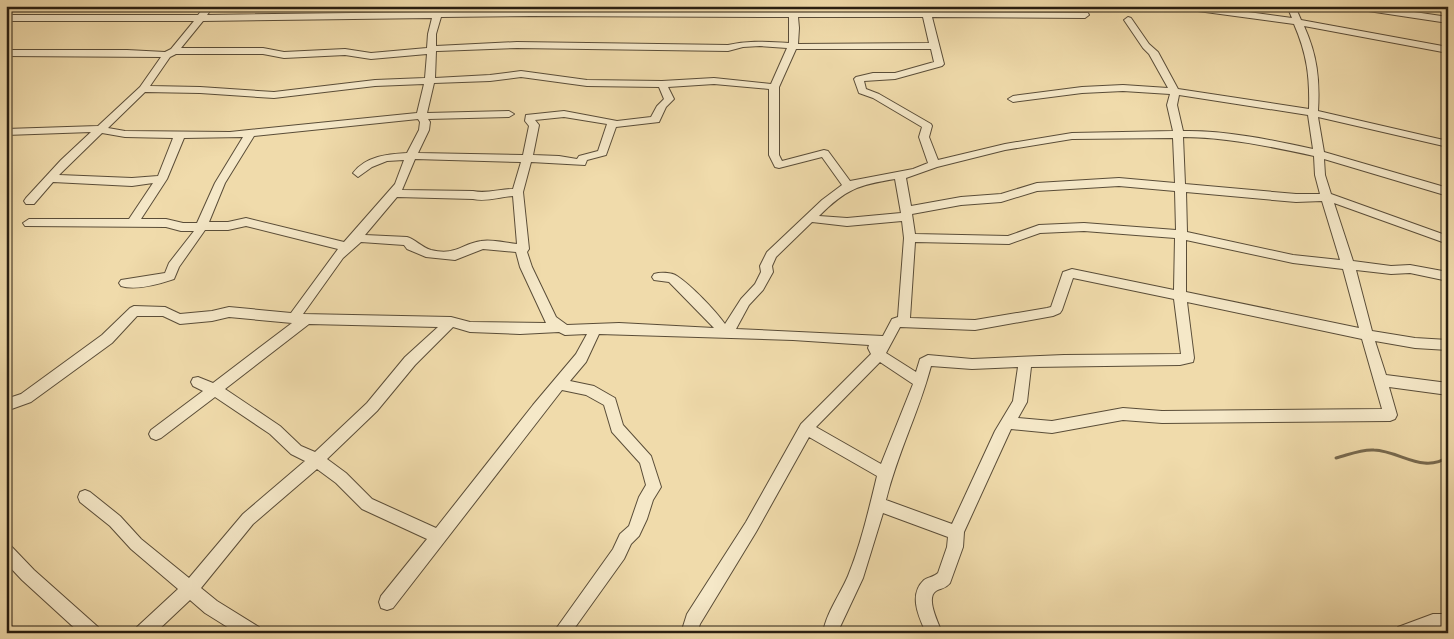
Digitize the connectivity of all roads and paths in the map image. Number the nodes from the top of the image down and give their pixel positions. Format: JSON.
{"nodes":[{"id":1,"x":21,"y":6,"type":"edge"},
{"id":2,"x":210,"y":6,"type":"edge"},
{"id":3,"x":1183,"y":6,"type":"edge"},
{"id":4,"x":1290,"y":6,"type":"edge"},
{"id":5,"x":1355,"y":6,"type":"edge"},
{"id":6,"x":792,"y":10,"type":"edge"},
{"id":7,"x":437,"y":11,"type":"edge"},
{"id":8,"x":926,"y":11,"type":"edge"},
{"id":9,"x":1085,"y":15,"type":"dead end"},
{"id":10,"x":201,"y":17,"type":"junction"},
{"id":11,"x":7,"y":19,"type":"edge"},
{"id":12,"x":1128,"y":20,"type":"dead end"},
{"id":13,"x":1448,"y":20,"type":"edge"},
{"id":14,"x":1299,"y":22,"type":"junction"},
{"id":15,"x":796,"y":45,"type":"junction"},
{"id":16,"x":934,"y":46,"type":"junction"},
{"id":17,"x":430,"y":50,"type":"junction"},
{"id":18,"x":1448,"y":50,"type":"edge"},
{"id":19,"x":6,"y":53,"type":"edge"},
{"id":20,"x":171,"y":53,"type":"junction"},
{"id":21,"x":430,"y":79,"type":"junction"},
{"id":22,"x":662,"y":84,"type":"junction"},
{"id":23,"x":774,"y":87,"type":"junction"},
{"id":24,"x":143,"y":89,"type":"junction"},
{"id":25,"x":1175,"y":91,"type":"junction"},
{"id":26,"x":1013,"y":99,"type":"dead end"},
{"id":27,"x":1313,"y":113,"type":"junction"},
{"id":28,"x":509,"y":114,"type":"dead end"},
{"id":29,"x":421,"y":116,"type":"junction"},
{"id":30,"x":613,"y":122,"type":"junction"},
{"id":31,"x":99,"y":130,"type":"junction"},
{"id":32,"x":6,"y":132,"type":"edge"},
{"id":33,"x":1178,"y":133,"type":"junction"},
{"id":34,"x":180,"y":134,"type":"junction"},
{"id":35,"x":250,"y":134,"type":"junction"},
{"id":36,"x":1448,"y":144,"type":"edge"},
{"id":37,"x":1319,"y":154,"type":"junction"},
{"id":38,"x":411,"y":156,"type":"junction"},
{"id":39,"x":527,"y":159,"type":"junction"},
{"id":40,"x":934,"y":164,"type":"junction"},
{"id":41,"x":358,"y":173,"type":"dead end"},
{"id":42,"x":900,"y":174,"type":"junction"},
{"id":43,"x":50,"y":178,"type":"junction"},
{"id":44,"x":162,"y":179,"type":"junction"},
{"id":45,"x":849,"y":187,"type":"junction"},
{"id":46,"x":1181,"y":187,"type":"junction"},
{"id":47,"x":518,"y":192,"type":"junction"},
{"id":48,"x":1448,"y":192,"type":"edge"},
{"id":49,"x":392,"y":193,"type":"junction"},
{"id":50,"x":1328,"y":197,"type":"junction"},
{"id":51,"x":30,"y":200,"type":"dead end"},
{"id":52,"x":908,"y":214,"type":"junction"},
{"id":53,"x":810,"y":218,"type":"junction"},
{"id":54,"x":29,"y":223,"type":"dead end"},
{"id":55,"x":132,"y":223,"type":"junction"},
{"id":56,"x":200,"y":227,"type":"junction"},
{"id":57,"x":1182,"y":235,"type":"junction"},
{"id":58,"x":910,"y":238,"type":"junction"},
{"id":59,"x":1448,"y":240,"type":"edge"},
{"id":60,"x":346,"y":247,"type":"junction"},
{"id":61,"x":523,"y":249,"type":"junction"},
{"id":62,"x":1349,"y":264,"type":"junction"},
{"id":63,"x":658,"y":276,"type":"dead end"},
{"id":64,"x":1448,"y":277,"type":"edge"},
{"id":65,"x":124,"y":283,"type":"dead end"},
{"id":66,"x":1180,"y":295,"type":"junction"},
{"id":67,"x":294,"y":318,"type":"junction"},
{"id":68,"x":308,"y":318,"type":"junction"},
{"id":69,"x":904,"y":321,"type":"junction"},
{"id":70,"x":451,"y":322,"type":"junction"},
{"id":71,"x":562,"y":327,"type":"junction"},
{"id":72,"x":595,"y":330,"type":"junction"},
{"id":73,"x":726,"y":334,"type":"junction"},
{"id":74,"x":1367,"y":334,"type":"junction"},
{"id":75,"x":886,"y":341,"type":"junction"},
{"id":76,"x":870,"y":342,"type":"junction"},
{"id":77,"x":1448,"y":345,"type":"edge"},
{"id":78,"x":879,"y":355,"type":"junction"},
{"id":79,"x":1025,"y":362,"type":"junction"},
{"id":80,"x":1381,"y":380,"type":"junction"},
{"id":81,"x":198,"y":382,"type":"dead end"},
{"id":82,"x":920,"y":382,"type":"junction"},
{"id":83,"x":559,"y":384,"type":"junction"},
{"id":84,"x":216,"y":389,"type":"junction"},
{"id":85,"x":1448,"y":389,"type":"edge"},
{"id":86,"x":6,"y":405,"type":"edge"},
{"id":87,"x":1007,"y":423,"type":"junction"},
{"id":88,"x":806,"y":428,"type":"junction"},
{"id":89,"x":156,"y":434,"type":"dead end"},
{"id":90,"x":317,"y":460,"type":"junction"},
{"id":91,"x":885,"y":472,"type":"junction"},
{"id":92,"x":85,"y":497,"type":"dead end"},
{"id":93,"x":878,"y":504,"type":"junction"},
{"id":94,"x":956,"y":532,"type":"junction"},
{"id":95,"x":437,"y":536,"type":"junction"},
{"id":96,"x":6,"y":551,"type":"edge"},
{"id":97,"x":190,"y":589,"type":"junction"},
{"id":98,"x":387,"y":602,"type":"dead end"},
{"id":99,"x":1448,"y":622,"type":"edge"},
{"id":100,"x":92,"y":633,"type":"edge"},
{"id":101,"x":143,"y":633,"type":"edge"},
{"id":102,"x":253,"y":633,"type":"edge"},
{"id":103,"x":561,"y":633,"type":"edge"},
{"id":104,"x":688,"y":633,"type":"edge"},
{"id":105,"x":832,"y":633,"type":"edge"},
{"id":106,"x":934,"y":633,"type":"edge"},
{"id":107,"x":1404,"y":633,"type":"edge"}],
"edges":[{"from":1,"to":11,"type":"street"},
{"from":2,"to":10,"type":"street"},
{"from":3,"to":14,"type":"street"},
{"from":4,"to":14,"type":"street"},
{"from":5,"to":13,"type":"street"},
{"from":6,"to":7,"type":"street"},
{"from":6,"to":8,"type":"street"},
{"from":6,"to":15,"type":"street"},
{"from":7,"to":10,"type":"street"},
{"from":7,"to":17,"type":"street"},
{"from":8,"to":9,"type":"street"},
{"from":8,"to":16,"type":"street"},
{"from":10,"to":11,"type":"street"},
{"from":10,"to":20,"type":"street"},
{"from":12,"to":25,"type":"street"},
{"from":14,"to":18,"type":"street"},
{"from":14,"to":27,"type":"street"},
{"from":15,"to":16,"type":"street"},
{"from":15,"to":17,"type":"street"},
{"from":15,"to":23,"type":"street"},
{"from":16,"to":40,"type":"street"},
{"from":17,"to":20,"type":"street"},
{"from":17,"to":21,"type":"street"},
{"from":19,"to":20,"type":"street"},
{"from":20,"to":24,"type":"street"},
{"from":21,"to":22,"type":"street"},
{"from":21,"to":24,"type":"street"},
{"from":21,"to":29,"type":"street"},
{"from":22,"to":23,"type":"street"},
{"from":22,"to":30,"type":"street"},
{"from":23,"to":45,"type":"street"},
{"from":24,"to":31,"type":"street"},
{"from":25,"to":26,"type":"street"},
{"from":25,"to":27,"type":"street"},
{"from":25,"to":33,"type":"street"},
{"from":27,"to":36,"type":"street"},
{"from":27,"to":37,"type":"street"},
{"from":28,"to":29,"type":"street"},
{"from":29,"to":35,"type":"street"},
{"from":29,"to":38,"type":"street"},
{"from":30,"to":39,"type":"street"},
{"from":30,"to":39,"type":"street"},
{"from":31,"to":32,"type":"street"},
{"from":31,"to":34,"type":"street"},
{"from":31,"to":43,"type":"street"},
{"from":33,"to":37,"type":"street"},
{"from":33,"to":40,"type":"street"},
{"from":33,"to":46,"type":"street"},
{"from":34,"to":35,"type":"street"},
{"from":34,"to":44,"type":"street"},
{"from":35,"to":56,"type":"street"},
{"from":37,"to":48,"type":"street"},
{"from":37,"to":50,"type":"street"},
{"from":38,"to":39,"type":"street"},
{"from":38,"to":41,"type":"street"},
{"from":38,"to":49,"type":"street"},
{"from":39,"to":47,"type":"street"},
{"from":40,"to":42,"type":"street"},
{"from":42,"to":45,"type":"street"},
{"from":42,"to":52,"type":"street"},
{"from":43,"to":44,"type":"street"},
{"from":43,"to":51,"type":"street"},
{"from":44,"to":55,"type":"street"},
{"from":45,"to":53,"type":"street"},
{"from":46,"to":50,"type":"street"},
{"from":46,"to":52,"type":"street"},
{"from":46,"to":57,"type":"street"},
{"from":47,"to":49,"type":"street"},
{"from":47,"to":61,"type":"street"},
{"from":49,"to":60,"type":"street"},
{"from":50,"to":59,"type":"street"},
{"from":50,"to":62,"type":"street"},
{"from":52,"to":53,"type":"street"},
{"from":52,"to":58,"type":"street"},
{"from":53,"to":73,"type":"street"},
{"from":54,"to":55,"type":"street"},
{"from":55,"to":56,"type":"street"},
{"from":56,"to":60,"type":"street"},
{"from":56,"to":65,"type":"street"},
{"from":57,"to":58,"type":"street"},
{"from":57,"to":62,"type":"street"},
{"from":57,"to":66,"type":"street"},
{"from":58,"to":69,"type":"street"},
{"from":60,"to":61,"type":"street"},
{"from":60,"to":67,"type":"street"},
{"from":61,"to":71,"type":"street"},
{"from":62,"to":64,"type":"street"},
{"from":62,"to":74,"type":"street"},
{"from":63,"to":73,"type":"street"},
{"from":66,"to":69,"type":"street"},
{"from":66,"to":74,"type":"street"},
{"from":66,"to":79,"type":"street"},
{"from":67,"to":68,"type":"street"},
{"from":67,"to":86,"type":"street"},
{"from":68,"to":70,"type":"street"},
{"from":68,"to":84,"type":"street"},
{"from":69,"to":75,"type":"street"},
{"from":70,"to":71,"type":"street"},
{"from":70,"to":90,"type":"street"},
{"from":71,"to":72,"type":"street"},
{"from":72,"to":73,"type":"street"},
{"from":72,"to":83,"type":"street"},
{"from":73,"to":76,"type":"street"},
{"from":74,"to":77,"type":"street"},
{"from":74,"to":80,"type":"street"},
{"from":75,"to":76,"type":"street"},
{"from":75,"to":78,"type":"street"},
{"from":76,"to":78,"type":"street"},
{"from":78,"to":82,"type":"street"},
{"from":78,"to":88,"type":"street"},
{"from":79,"to":82,"type":"street"},
{"from":79,"to":87,"type":"street"},
{"from":80,"to":85,"type":"street"},
{"from":80,"to":87,"type":"street"},
{"from":81,"to":84,"type":"street"},
{"from":82,"to":91,"type":"street"},
{"from":83,"to":95,"type":"street"},
{"from":83,"to":103,"type":"street"},
{"from":84,"to":89,"type":"street"},
{"from":84,"to":90,"type":"street"},
{"from":87,"to":94,"type":"street"},
{"from":88,"to":91,"type":"street"},
{"from":88,"to":104,"type":"street"},
{"from":90,"to":95,"type":"street"},
{"from":90,"to":97,"type":"street"},
{"from":91,"to":93,"type":"street"},
{"from":92,"to":97,"type":"street"},
{"from":93,"to":94,"type":"street"},
{"from":93,"to":105,"type":"street"},
{"from":94,"to":106,"type":"street"},
{"from":95,"to":98,"type":"street"},
{"from":96,"to":100,"type":"street"},
{"from":97,"to":101,"type":"street"},
{"from":97,"to":102,"type":"street"},
{"from":99,"to":107,"type":"street"}]}
